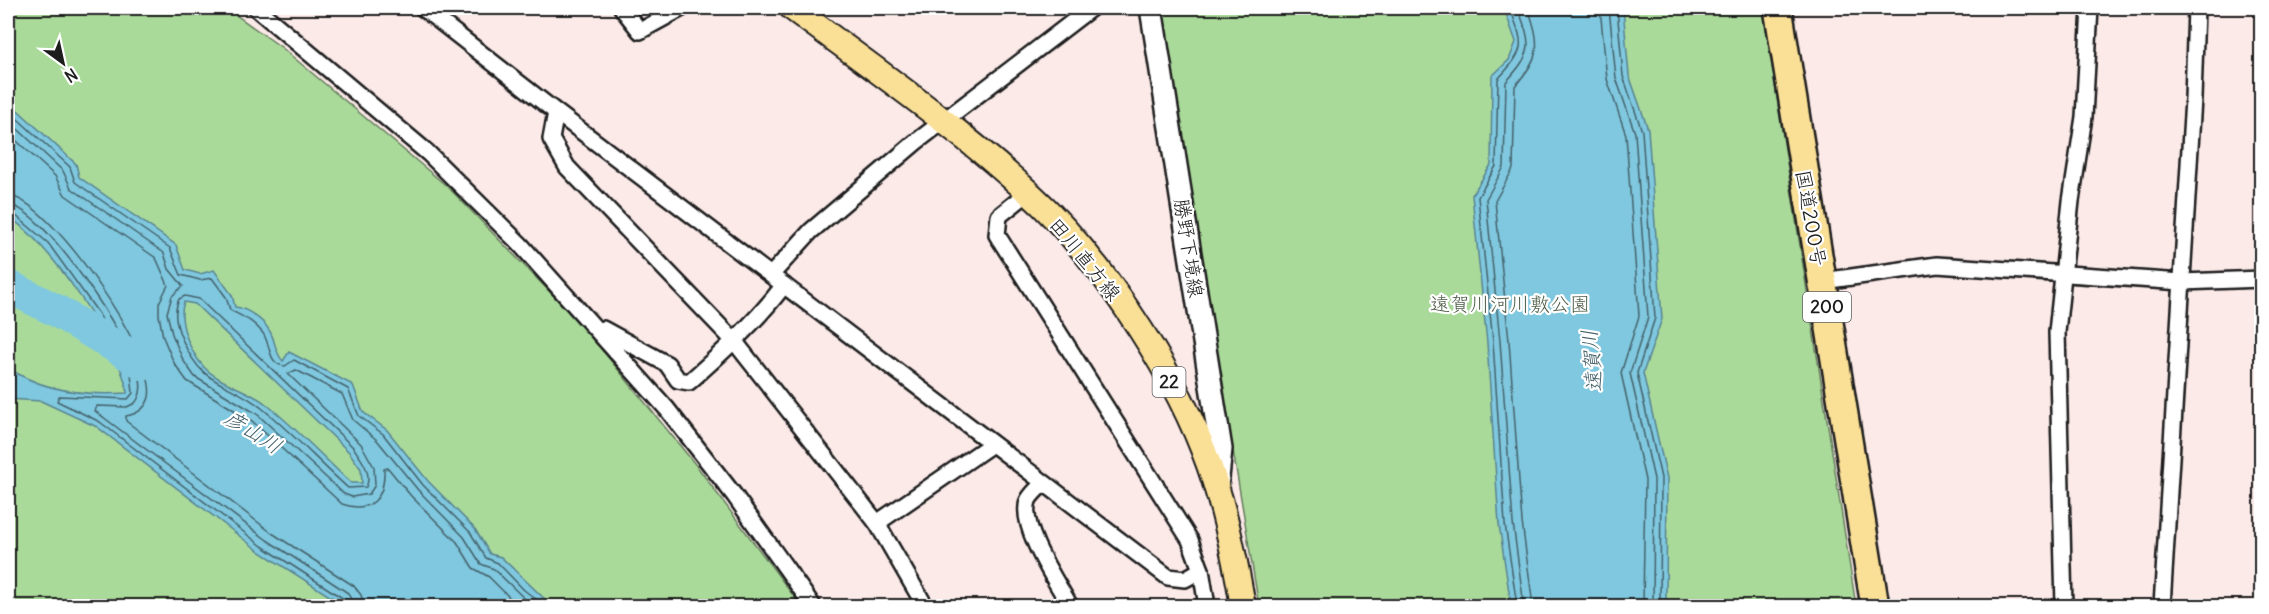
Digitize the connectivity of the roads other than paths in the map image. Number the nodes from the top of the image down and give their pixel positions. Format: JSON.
{"nodes":[{"id":1,"x":256,"y":8,"type":"edge"},
{"id":2,"x":423,"y":8,"type":"edge"},
{"id":3,"x":622,"y":8,"type":"edge"},
{"id":4,"x":682,"y":8,"type":"edge"},
{"id":5,"x":792,"y":8,"type":"edge"},
{"id":6,"x":1091,"y":8,"type":"edge"},
{"id":7,"x":1150,"y":8,"type":"edge"},
{"id":8,"x":1778,"y":8,"type":"edge"},
{"id":9,"x":2090,"y":8,"type":"edge"},
{"id":10,"x":2196,"y":8,"type":"edge"},
{"id":11,"x":556,"y":112,"type":"junction"},
{"id":12,"x":944,"y":122,"type":"junction"},
{"id":13,"x":1029,"y":192,"type":"junction"},
{"id":14,"x":2062,"y":274,"type":"junction"},
{"id":15,"x":771,"y":275,"type":"junction"},
{"id":16,"x":1823,"y":281,"type":"junction"},
{"id":17,"x":2182,"y":282,"type":"junction"},
{"id":18,"x":2260,"y":283,"type":"edge"},
{"id":19,"x":784,"y":285,"type":"junction"},
{"id":20,"x":594,"y":324,"type":"junction"},
{"id":21,"x":735,"y":342,"type":"junction"},
{"id":22,"x":992,"y":444,"type":"junction"},
{"id":23,"x":1043,"y":483,"type":"junction"},
{"id":24,"x":1217,"y":489,"type":"junction"},
{"id":25,"x":877,"y":523,"type":"junction"},
{"id":26,"x":1201,"y":570,"type":"junction"},
{"id":27,"x":813,"y":606,"type":"edge"},
{"id":28,"x":925,"y":606,"type":"edge"},
{"id":29,"x":1070,"y":606,"type":"edge"},
{"id":30,"x":1207,"y":606,"type":"edge"},
{"id":31,"x":1242,"y":606,"type":"edge"},
{"id":32,"x":1875,"y":606,"type":"edge"},
{"id":33,"x":2064,"y":606,"type":"edge"},
{"id":34,"x":2162,"y":606,"type":"edge"}],
"edges":[{"from":1,"to":20,"type":"street"},
{"from":2,"to":11,"type":"street"},
{"from":3,"to":4,"type":"street"},
{"from":5,"to":12,"type":"main road","name":"田川直方線","number":"22"},
{"from":6,"to":12,"type":"street"},
{"from":7,"to":24,"type":"main road","name":"勝野下境線"},
{"from":8,"to":16,"type":"highway","name":"国道200号","number":"200"},
{"from":9,"to":14,"type":"street"},
{"from":10,"to":17,"type":"street"},
{"from":11,"to":15,"type":"street"},
{"from":11,"to":21,"type":"street"},
{"from":12,"to":13,"type":"main road","name":"田川直方線","number":"22"},
{"from":12,"to":15,"type":"street"},
{"from":13,"to":24,"type":"main road","name":"田川直方線","number":"22"},
{"from":13,"to":26,"type":"street"},
{"from":14,"to":16,"type":"street"},
{"from":14,"to":17,"type":"street"},
{"from":14,"to":33,"type":"street"},
{"from":15,"to":19,"type":"street"},
{"from":16,"to":32,"type":"highway","name":"国道200号","number":"200"},
{"from":17,"to":18,"type":"street"},
{"from":17,"to":34,"type":"street"},
{"from":19,"to":21,"type":"street"},
{"from":19,"to":22,"type":"street"},
{"from":20,"to":21,"type":"street"},
{"from":20,"to":27,"type":"street"},
{"from":21,"to":25,"type":"street"},
{"from":22,"to":23,"type":"street"},
{"from":22,"to":25,"type":"street"},
{"from":23,"to":26,"type":"street"},
{"from":23,"to":29,"type":"street"},
{"from":24,"to":31,"type":"main road","name":"田川直方線","number":"22"},
{"from":25,"to":28,"type":"street"},
{"from":26,"to":30,"type":"street"}]}
